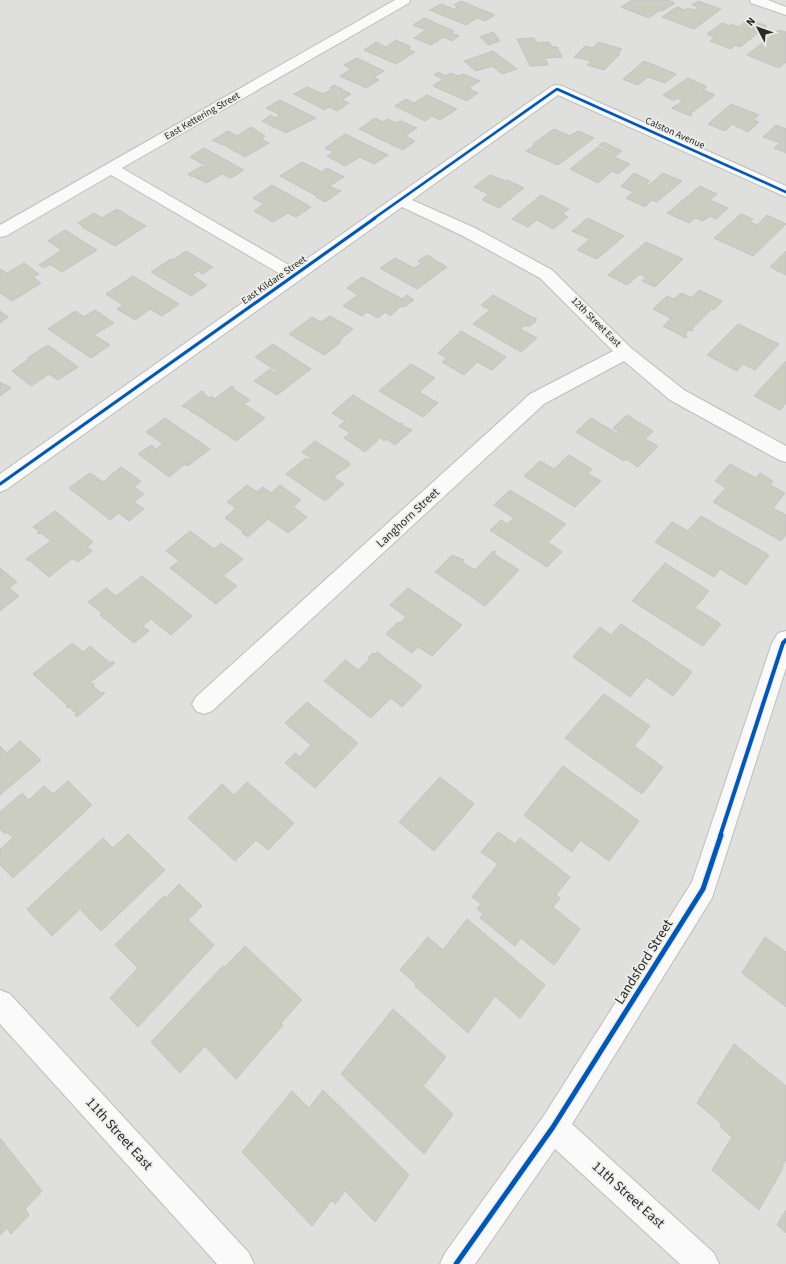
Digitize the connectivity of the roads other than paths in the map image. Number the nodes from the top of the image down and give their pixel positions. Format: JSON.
{"nodes":[{"id":1,"x":404,"y":0,"type":"edge"},
{"id":2,"x":756,"y":0,"type":"edge"},
{"id":3,"x":786,"y":11,"type":"edge"},
{"id":4,"x":557,"y":89,"type":"joint"},
{"id":5,"x":111,"y":168,"type":"junction"},
{"id":6,"x":786,"y":192,"type":"edge"},
{"id":7,"x":400,"y":200,"type":"junction"},
{"id":8,"x":0,"y":232,"type":"edge"},
{"id":9,"x":294,"y":275,"type":"junction"},
{"id":10,"x":626,"y":352,"type":"junction"},
{"id":11,"x":786,"y":455,"type":"edge"},
{"id":12,"x":0,"y":484,"type":"edge"},
{"id":13,"x":786,"y":640,"type":"edge"},
{"id":14,"x":204,"y":704,"type":"dead end"},
{"id":15,"x":0,"y":1004,"type":"edge"},
{"id":16,"x":553,"y":1127,"type":"junction"},
{"id":17,"x":238,"y":1264,"type":"edge"},
{"id":18,"x":456,"y":1264,"type":"edge"},
{"id":19,"x":703,"y":1264,"type":"edge"}],
"edges":[{"from":1,"to":5,"type":"street","name":"East Kettering Street"},
{"from":2,"to":3,"type":"street"},
{"from":4,"to":6,"type":"street","name":"Calston Avenue"},
{"from":4,"to":7,"type":"street","name":"East Kildare Street"},
{"from":5,"to":8,"type":"street","name":"East Kettering Street"},
{"from":5,"to":9,"type":"street"},
{"from":7,"to":9,"type":"street","name":"East Kildare Street"},
{"from":7,"to":10,"type":"street","name":"12th Street East"},
{"from":9,"to":12,"type":"street","name":"East Kildare Street"},
{"from":10,"to":11,"type":"street","name":"12th Street East"},
{"from":10,"to":14,"type":"street","name":"Langhorn Street"},
{"from":13,"to":16,"type":"street","name":"Landsford Street"},
{"from":15,"to":17,"type":"street","name":"11th Street East"},
{"from":16,"to":18,"type":"street","name":"Landsford Street"},
{"from":16,"to":19,"type":"street","name":"11th Street East"}]}
